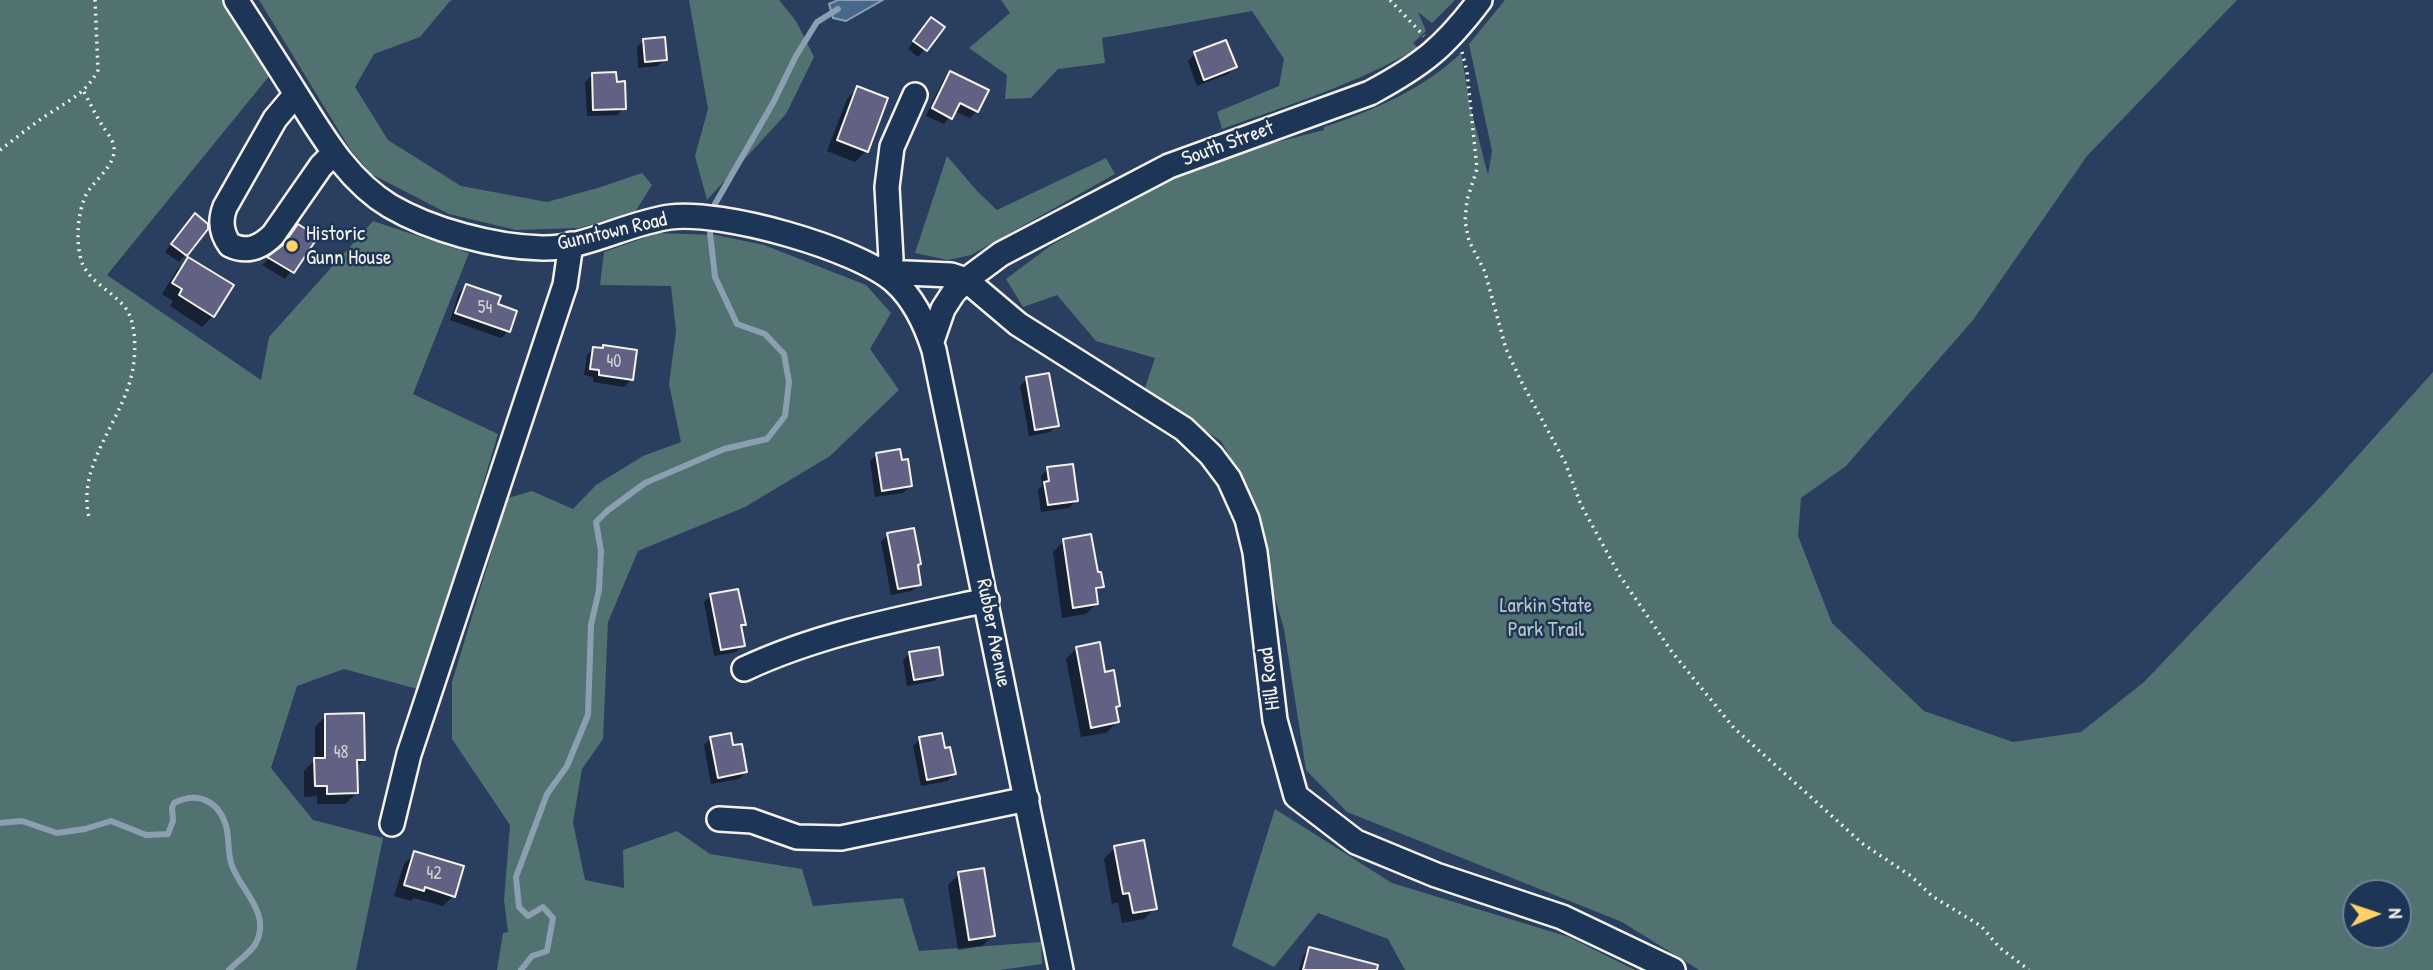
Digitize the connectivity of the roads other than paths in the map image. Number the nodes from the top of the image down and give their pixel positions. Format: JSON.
{"nodes":[{"id":1,"x":236,"y":0,"type":"edge"},
{"id":2,"x":1480,"y":0,"type":"edge"},
{"id":3,"x":296,"y":94,"type":"junction"},
{"id":4,"x":915,"y":95,"type":"dead end"},
{"id":5,"x":334,"y":153,"type":"junction"},
{"id":6,"x":571,"y":244,"type":"junction"},
{"id":7,"x":883,"y":272,"type":"junction"},
{"id":8,"x":966,"y":280,"type":"junction"},
{"id":9,"x":912,"y":301,"type":"joint"},
{"id":10,"x":932,"y":341,"type":"junction"},
{"id":11,"x":987,"y":600,"type":"junction"},
{"id":12,"x":744,"y":669,"type":"dead end"},
{"id":13,"x":1027,"y":799,"type":"junction"},
{"id":14,"x":719,"y":819,"type":"dead end"},
{"id":15,"x":393,"y":824,"type":"dead end"},
{"id":16,"x":1061,"y":970,"type":"edge"},
{"id":17,"x":1672,"y":970,"type":"edge"}],
"edges":[{"from":1,"to":3,"type":"street","name":"Gunntown Road"},
{"from":2,"to":8,"type":"street","name":"South Street"},
{"from":3,"to":5,"type":"street","name":"Gunntown Road"},
{"from":3,"to":5,"type":"street"},
{"from":4,"to":7,"type":"street"},
{"from":5,"to":6,"type":"street","name":"Gunntown Road"},
{"from":6,"to":7,"type":"street","name":"Gunntown Road"},
{"from":6,"to":15,"type":"street"},
{"from":7,"to":8,"type":"street"},
{"from":7,"to":9,"type":"street","name":"Gunntown Road"},
{"from":8,"to":10,"type":"street","name":"South Street"},
{"from":8,"to":17,"type":"street","name":"Hill Road"},
{"from":9,"to":10,"type":"street","name":"Rubber Avenue"},
{"from":10,"to":11,"type":"street","name":"Rubber Avenue"},
{"from":11,"to":12,"type":"street"},
{"from":11,"to":13,"type":"street","name":"Rubber Avenue"},
{"from":13,"to":14,"type":"street"},
{"from":13,"to":16,"type":"street","name":"Rubber Avenue"}]}
